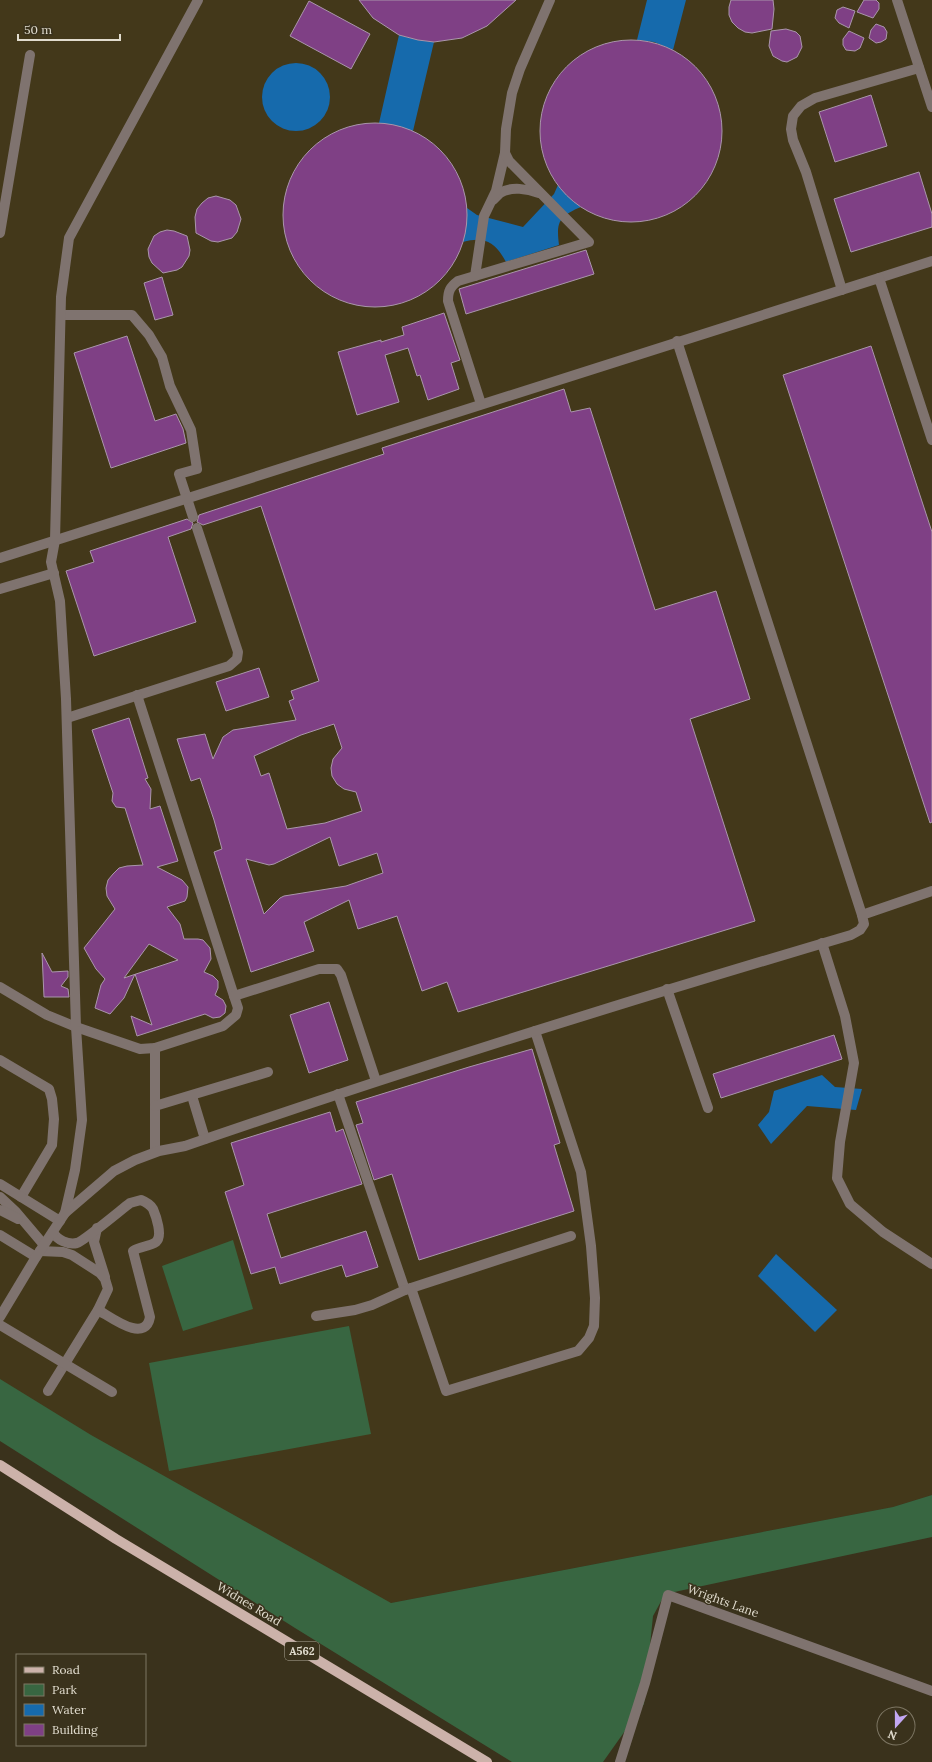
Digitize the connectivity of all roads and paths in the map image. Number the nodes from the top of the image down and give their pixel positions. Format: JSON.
{"nodes":[{"id":1,"x":198,"y":0,"type":"edge"},
{"id":2,"x":550,"y":0,"type":"edge"},
{"id":3,"x":898,"y":0,"type":"edge"},
{"id":4,"x":30,"y":55,"type":"dead end"},
{"id":5,"x":919,"y":68,"type":"junction"},
{"id":6,"x":932,"y":107,"type":"edge"},
{"id":7,"x":505,"y":153,"type":"junction"},
{"id":8,"x":544,"y":196,"type":"junction"},
{"id":9,"x":490,"y":203,"type":"junction"},
{"id":10,"x":0,"y":233,"type":"edge"},
{"id":11,"x":932,"y":261,"type":"edge"},
{"id":12,"x":475,"y":276,"type":"junction"},
{"id":13,"x":880,"y":278,"type":"junction"},
{"id":14,"x":842,"y":290,"type":"junction"},
{"id":15,"x":61,"y":315,"type":"junction"},
{"id":16,"x":677,"y":341,"type":"junction"},
{"id":17,"x":481,"y":404,"type":"junction"},
{"id":18,"x":932,"y":440,"type":"edge"},
{"id":19,"x":186,"y":498,"type":"junction"},
{"id":20,"x":193,"y":517,"type":"dead end"},
{"id":21,"x":197,"y":528,"type":"dead end"},
{"id":22,"x":55,"y":540,"type":"junction"},
{"id":23,"x":0,"y":558,"type":"edge"},
{"id":24,"x":54,"y":574,"type":"junction"},
{"id":25,"x":0,"y":589,"type":"edge"},
{"id":26,"x":137,"y":695,"type":"junction"},
{"id":27,"x":67,"y":718,"type":"junction"},
{"id":28,"x":932,"y":892,"type":"edge"},
{"id":29,"x":862,"y":916,"type":"junction"},
{"id":30,"x":822,"y":943,"type":"junction"},
{"id":31,"x":0,"y":987,"type":"edge"},
{"id":32,"x":667,"y":989,"type":"junction"},
{"id":33,"x":234,"y":996,"type":"junction"},
{"id":34,"x":76,"y":1027,"type":"junction"},
{"id":35,"x":535,"y":1031,"type":"junction"},
{"id":36,"x":155,"y":1048,"type":"junction"},
{"id":37,"x":0,"y":1060,"type":"edge"},
{"id":38,"x":268,"y":1072,"type":"dead end"},
{"id":39,"x":376,"y":1081,"type":"junction"},
{"id":40,"x":338,"y":1094,"type":"junction"},
{"id":41,"x":192,"y":1096,"type":"junction"},
{"id":42,"x":155,"y":1106,"type":"junction"},
{"id":43,"x":708,"y":1108,"type":"dead end"},
{"id":44,"x":205,"y":1139,"type":"junction"},
{"id":45,"x":155,"y":1152,"type":"junction"},
{"id":46,"x":0,"y":1184,"type":"edge"},
{"id":47,"x":0,"y":1197,"type":"edge"},
{"id":48,"x":21,"y":1197,"type":"junction"},
{"id":49,"x":0,"y":1210,"type":"edge"},
{"id":50,"x":63,"y":1217,"type":"junction"},
{"id":51,"x":25,"y":1222,"type":"junction"},
{"id":52,"x":97,"y":1228,"type":"junction"},
{"id":53,"x":53,"y":1232,"type":"junction"},
{"id":54,"x":0,"y":1235,"type":"edge"},
{"id":55,"x":571,"y":1236,"type":"dead end"},
{"id":56,"x":40,"y":1251,"type":"junction"},
{"id":57,"x":932,"y":1264,"type":"edge"},
{"id":58,"x":105,"y":1279,"type":"junction"},
{"id":59,"x":408,"y":1289,"type":"junction"},
{"id":60,"x":98,"y":1310,"type":"junction"},
{"id":61,"x":316,"y":1316,"type":"dead end"},
{"id":62,"x":0,"y":1317,"type":"edge"},
{"id":63,"x":0,"y":1326,"type":"edge"},
{"id":64,"x":65,"y":1364,"type":"junction"},
{"id":65,"x":48,"y":1391,"type":"dead end"},
{"id":66,"x":112,"y":1392,"type":"dead end"},
{"id":67,"x":0,"y":1465,"type":"edge"},
{"id":68,"x":932,"y":1691,"type":"edge"},
{"id":69,"x":487,"y":1762,"type":"edge"},
{"id":70,"x":620,"y":1762,"type":"edge"}],
"edges":[{"from":1,"to":15,"type":"lane"},
{"from":2,"to":7,"type":"lane"},
{"from":3,"to":5,"type":"lane"},
{"from":4,"to":10,"type":"lane"},
{"from":5,"to":6,"type":"lane"},
{"from":5,"to":14,"type":"lane"},
{"from":7,"to":8,"type":"lane"},
{"from":7,"to":9,"type":"lane"},
{"from":8,"to":9,"type":"lane"},
{"from":8,"to":12,"type":"lane"},
{"from":9,"to":12,"type":"lane"},
{"from":11,"to":13,"type":"lane"},
{"from":12,"to":17,"type":"lane"},
{"from":13,"to":14,"type":"lane"},
{"from":13,"to":18,"type":"lane"},
{"from":14,"to":16,"type":"lane"},
{"from":15,"to":19,"type":"lane"},
{"from":15,"to":22,"type":"lane"},
{"from":16,"to":17,"type":"lane"},
{"from":16,"to":29,"type":"lane"},
{"from":17,"to":19,"type":"lane"},
{"from":19,"to":20,"type":"lane"},
{"from":19,"to":22,"type":"lane"},
{"from":21,"to":26,"type":"lane"},
{"from":22,"to":23,"type":"lane"},
{"from":22,"to":24,"type":"lane"},
{"from":24,"to":25,"type":"lane"},
{"from":24,"to":27,"type":"lane"},
{"from":26,"to":27,"type":"lane"},
{"from":26,"to":33,"type":"lane"},
{"from":27,"to":34,"type":"lane"},
{"from":28,"to":29,"type":"lane"},
{"from":29,"to":30,"type":"lane"},
{"from":30,"to":32,"type":"lane"},
{"from":30,"to":57,"type":"lane"},
{"from":31,"to":34,"type":"lane"},
{"from":32,"to":35,"type":"lane"},
{"from":32,"to":43,"type":"lane"},
{"from":33,"to":36,"type":"lane"},
{"from":33,"to":39,"type":"lane"},
{"from":34,"to":36,"type":"lane"},
{"from":34,"to":50,"type":"lane"},
{"from":35,"to":39,"type":"lane"},
{"from":35,"to":59,"type":"lane"},
{"from":36,"to":42,"type":"lane"},
{"from":37,"to":48,"type":"lane"},
{"from":38,"to":41,"type":"lane"},
{"from":39,"to":40,"type":"lane"},
{"from":40,"to":44,"type":"lane"},
{"from":40,"to":59,"type":"lane"},
{"from":41,"to":42,"type":"lane"},
{"from":41,"to":44,"type":"lane"},
{"from":42,"to":45,"type":"lane"},
{"from":44,"to":45,"type":"lane"},
{"from":45,"to":50,"type":"lane"},
{"from":46,"to":48,"type":"lane"},
{"from":47,"to":51,"type":"lane"},
{"from":48,"to":50,"type":"lane"},
{"from":49,"to":51,"type":"lane"},
{"from":50,"to":53,"type":"lane"},
{"from":51,"to":56,"type":"lane"},
{"from":52,"to":53,"type":"lane"},
{"from":52,"to":58,"type":"lane"},
{"from":52,"to":60,"type":"lane"},
{"from":53,"to":56,"type":"lane"},
{"from":54,"to":56,"type":"lane"},
{"from":55,"to":59,"type":"lane"},
{"from":56,"to":58,"type":"lane"},
{"from":56,"to":62,"type":"lane"},
{"from":58,"to":60,"type":"lane"},
{"from":59,"to":61,"type":"lane"},
{"from":60,"to":64,"type":"lane"},
{"from":63,"to":64,"type":"lane"},
{"from":64,"to":65,"type":"lane"},
{"from":64,"to":66,"type":"lane"},
{"from":67,"to":69,"type":"main road","name":"Widnes Road","number":"A562"},
{"from":68,"to":70,"type":"lane","name":"Wrights Lane"}]}
